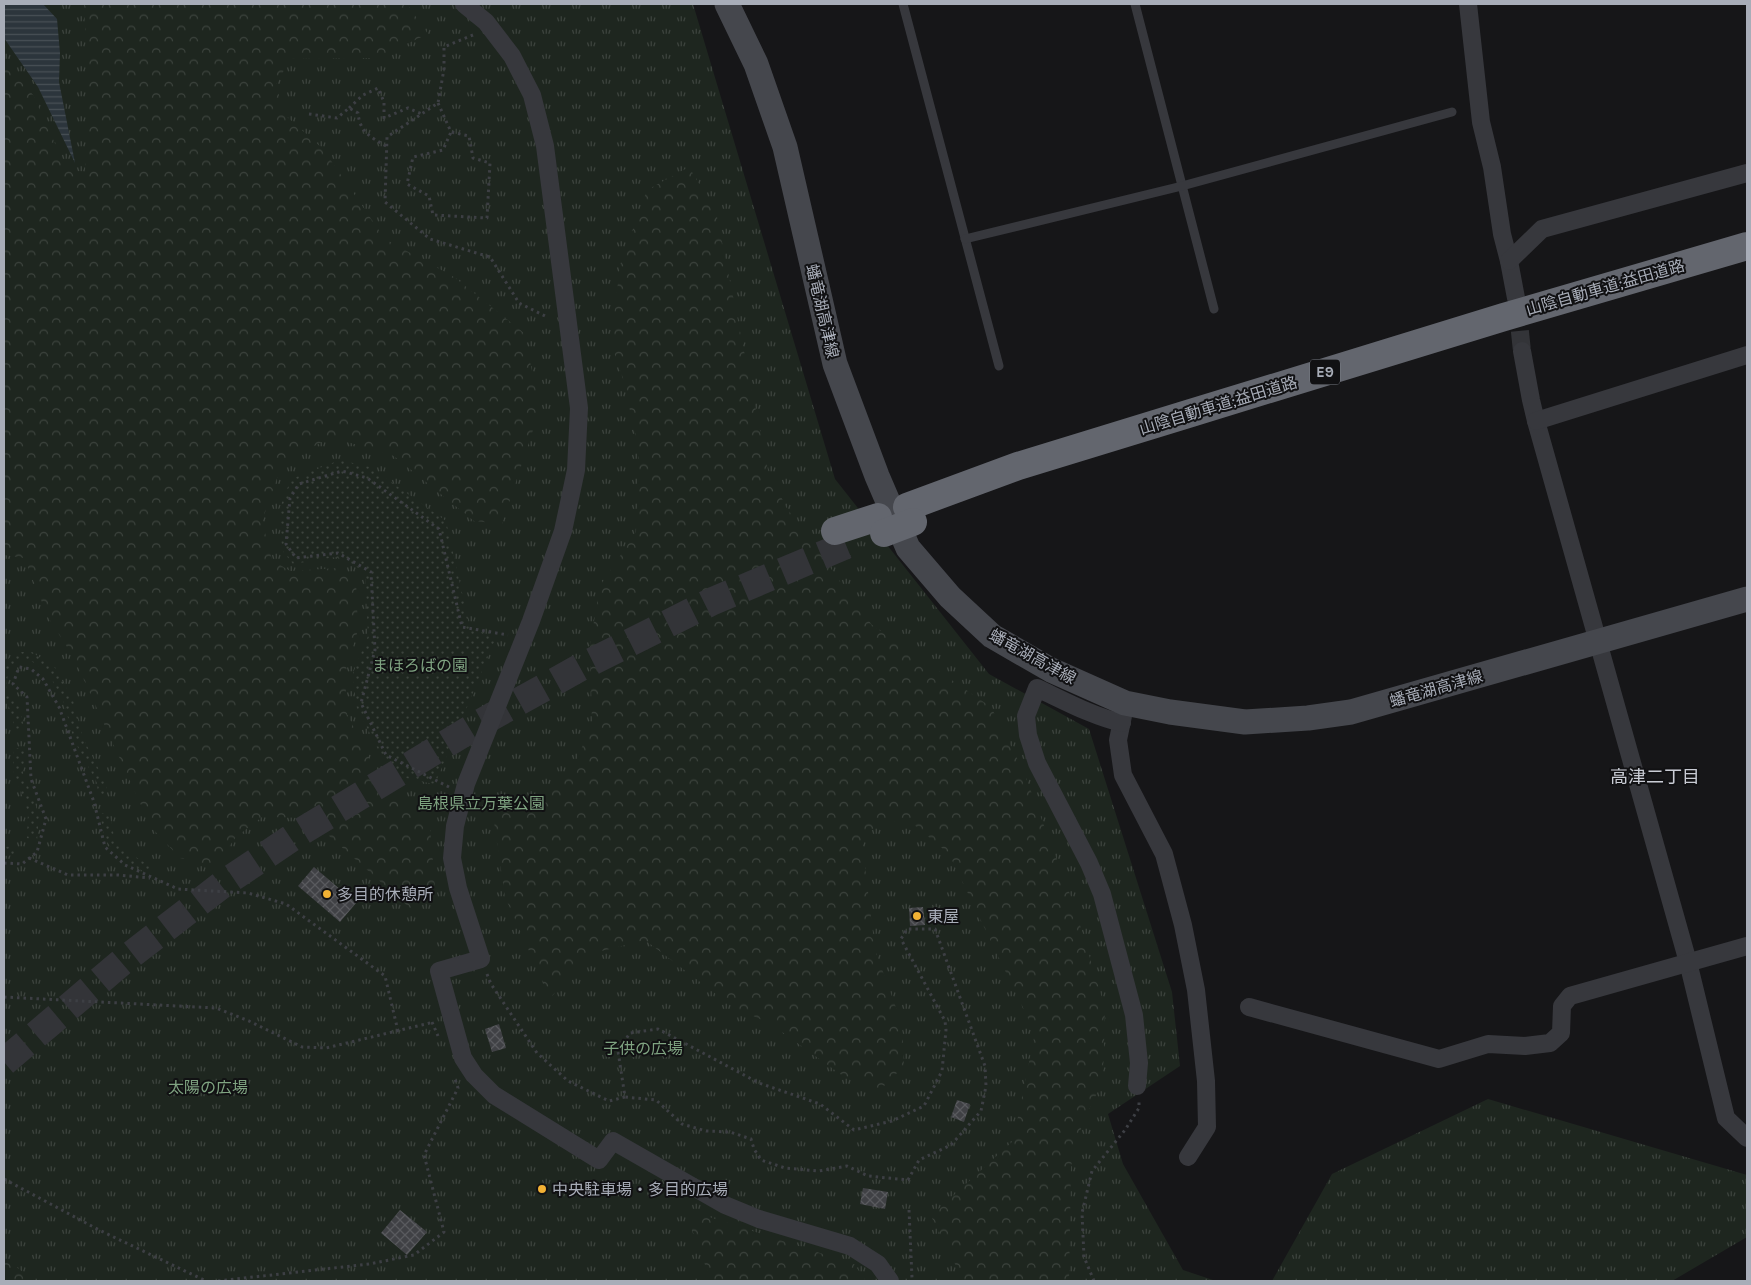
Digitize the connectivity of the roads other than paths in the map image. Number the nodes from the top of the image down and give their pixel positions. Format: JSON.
{"nodes":[{"id":1,"x":464,"y":4,"type":"edge"},
{"id":2,"x":727,"y":4,"type":"edge"},
{"id":3,"x":903,"y":4,"type":"edge"},
{"id":4,"x":1135,"y":4,"type":"edge"},
{"id":5,"x":1468,"y":4,"type":"edge"},
{"id":6,"x":1452,"y":112,"type":"dead end"},
{"id":7,"x":1747,"y":173,"type":"edge"},
{"id":8,"x":1182,"y":186,"type":"junction"},
{"id":9,"x":966,"y":240,"type":"junction"},
{"id":10,"x":1747,"y":246,"type":"edge"},
{"id":11,"x":1747,"y":260,"type":"edge"},
{"id":12,"x":1509,"y":261,"type":"junction"},
{"id":13,"x":1516,"y":298,"type":"tunnel mouth"},
{"id":14,"x":1214,"y":309,"type":"dead end"},
{"id":15,"x":1522,"y":351,"type":"tunnel mouth"},
{"id":16,"x":1747,"y":355,"type":"edge"},
{"id":17,"x":999,"y":366,"type":"dead end"},
{"id":18,"x":1536,"y":422,"type":"junction"},
{"id":19,"x":910,"y":514,"type":"junction"},
{"id":20,"x":841,"y":538,"type":"tunnel mouth"},
{"id":21,"x":1747,"y":599,"type":"edge"},
{"id":22,"x":1599,"y":642,"type":"junction"},
{"id":23,"x":1124,"y":713,"type":"junction"},
{"id":24,"x":1747,"y":946,"type":"edge"},
{"id":25,"x":1688,"y":962,"type":"junction"},
{"id":26,"x":1248,"y":1007,"type":"dead end"},
{"id":27,"x":1137,"y":1086,"type":"road end"},
{"id":28,"x":1747,"y":1138,"type":"edge"},
{"id":29,"x":1188,"y":1157,"type":"dead end"},
{"id":30,"x":890,"y":1281,"type":"edge"}],
"edges":[{"from":1,"to":30,"type":"street"},
{"from":2,"to":23,"type":"main road","name":"蟠竜湖高津線"},
{"from":3,"to":9,"type":"lane"},
{"from":4,"to":8,"type":"lane"},
{"from":5,"to":12,"type":"street"},
{"from":6,"to":8,"type":"lane"},
{"from":7,"to":12,"type":"street"},
{"from":8,"to":9,"type":"lane"},
{"from":8,"to":14,"type":"lane"},
{"from":9,"to":17,"type":"lane"},
{"from":10,"to":19,"type":"highway","name":"山陰自動車道;益田道路","number":"E9"},
{"from":11,"to":19,"type":"highway","name":"山陰自動車道;益田道路","number":"E9"},
{"from":12,"to":13,"type":"street"},
{"from":15,"to":18,"type":"street"},
{"from":16,"to":18,"type":"street"},
{"from":18,"to":22,"type":"street"},
{"from":19,"to":20,"type":"highway","name":"山陰自動車道;益田道路","number":"E9"},
{"from":21,"to":22,"type":"main road","name":"蟠竜湖高津線"},
{"from":22,"to":23,"type":"main road","name":"蟠竜湖高津線"},
{"from":22,"to":25,"type":"street"},
{"from":23,"to":27,"type":"street"},
{"from":23,"to":29,"type":"street"},
{"from":24,"to":25,"type":"street"},
{"from":25,"to":26,"type":"street"},
{"from":25,"to":28,"type":"street"}]}
